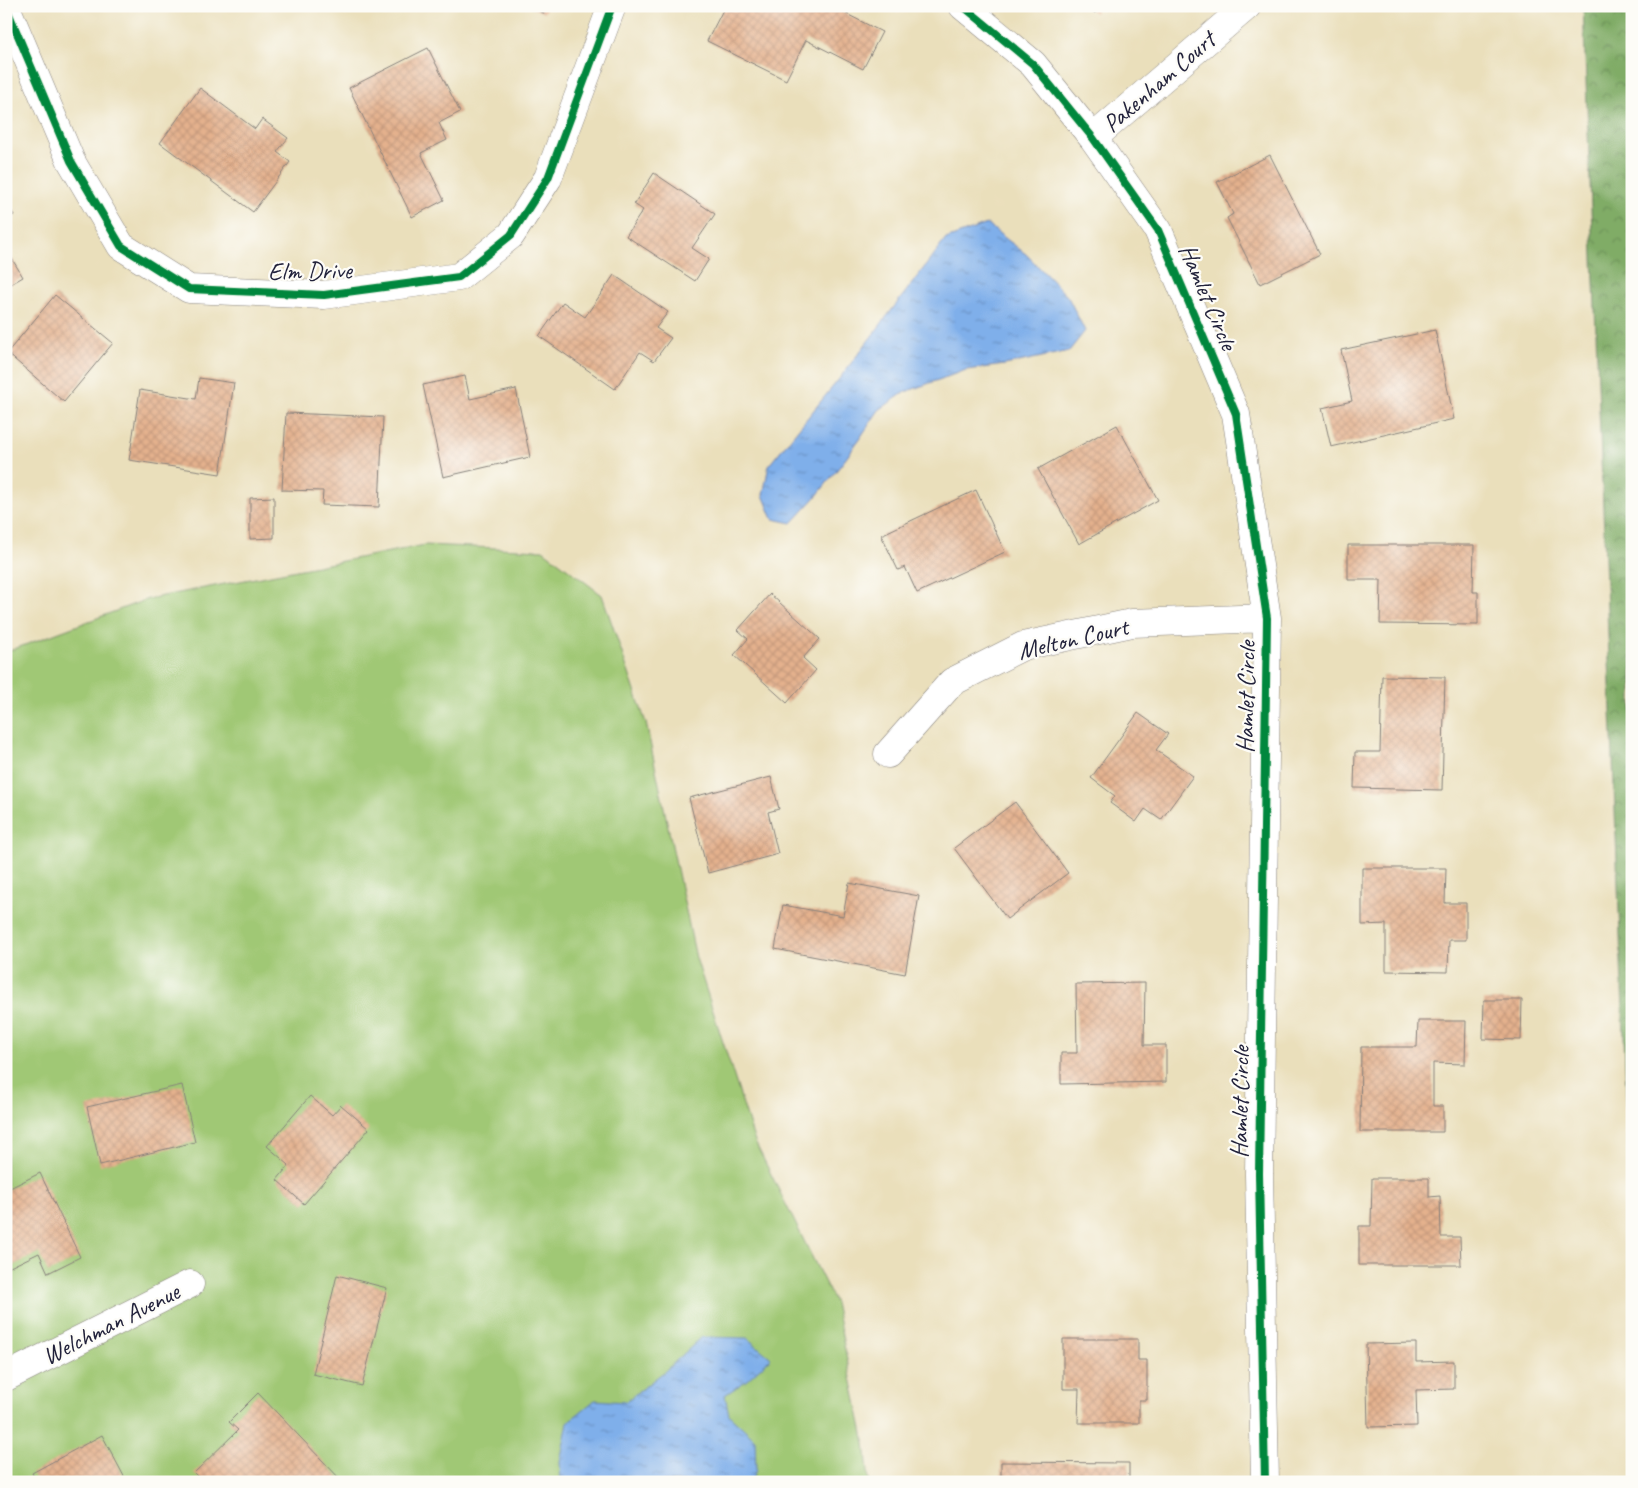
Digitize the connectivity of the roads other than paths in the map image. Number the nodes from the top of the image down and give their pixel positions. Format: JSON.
{"nodes":[{"id":1,"x":612,"y":6,"type":"edge"},
{"id":2,"x":963,"y":6,"type":"edge"},
{"id":3,"x":1246,"y":6,"type":"edge"},
{"id":4,"x":6,"y":7,"type":"edge"},
{"id":5,"x":1094,"y":138,"type":"junction"},
{"id":6,"x":1267,"y":618,"type":"junction"},
{"id":7,"x":888,"y":754,"type":"dead end"},
{"id":8,"x":190,"y":1284,"type":"dead end"},
{"id":9,"x":6,"y":1377,"type":"edge"},
{"id":10,"x":1265,"y":1482,"type":"edge"}],
"edges":[{"from":1,"to":4,"type":"street","name":"Elm Drive"},
{"from":2,"to":5,"type":"street","name":"Hamlet Circle"},
{"from":3,"to":5,"type":"street","name":"Pakenham Court"},
{"from":5,"to":6,"type":"street","name":"Hamlet Circle"},
{"from":6,"to":7,"type":"street","name":"Melton Court"},
{"from":6,"to":10,"type":"street","name":"Hamlet Circle"},
{"from":8,"to":9,"type":"street","name":"Welchman Avenue"}]}
